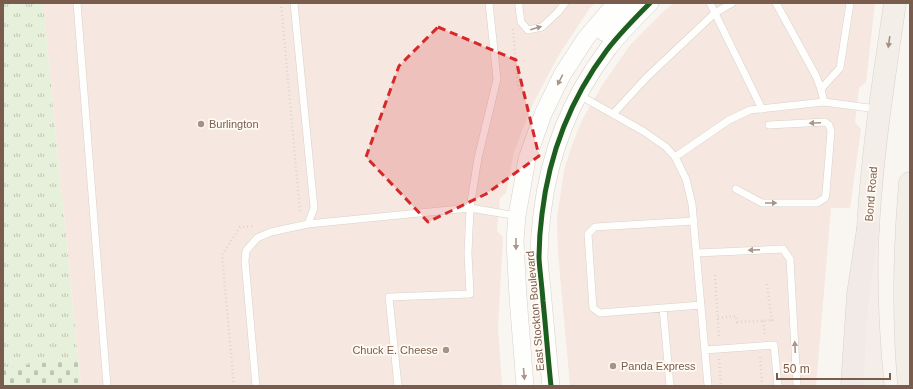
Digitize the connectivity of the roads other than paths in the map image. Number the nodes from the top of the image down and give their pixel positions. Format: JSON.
{"nodes":[{"id":1,"x":77,"y":3,"type":"edge"},
{"id":2,"x":294,"y":3,"type":"edge"},
{"id":3,"x":489,"y":3,"type":"edge"},
{"id":4,"x":519,"y":3,"type":"edge"},
{"id":5,"x":565,"y":3,"type":"edge"},
{"id":6,"x":616,"y":3,"type":"edge"},
{"id":7,"x":630,"y":3,"type":"edge"},
{"id":8,"x":650,"y":3,"type":"edge"},
{"id":9,"x":710,"y":3,"type":"edge"},
{"id":10,"x":732,"y":3,"type":"edge"},
{"id":11,"x":776,"y":3,"type":"edge"},
{"id":12,"x":850,"y":3,"type":"edge"},
{"id":13,"x":895,"y":3,"type":"edge"},
{"id":14,"x":715,"y":12,"type":"junction"},
{"id":15,"x":821,"y":89,"type":"junction"},
{"id":16,"x":578,"y":95,"type":"junction"},
{"id":17,"x":824,"y":102,"type":"junction"},
{"id":18,"x":762,"y":109,"type":"junction"},
{"id":19,"x":880,"y":109,"type":"junction"},
{"id":20,"x":613,"y":114,"type":"junction"},
{"id":21,"x":769,"y":125,"type":"dead end"},
{"id":22,"x":675,"y":157,"type":"junction"},
{"id":23,"x":736,"y":189,"type":"dead end"},
{"id":24,"x":910,"y":193,"type":"edge"},
{"id":25,"x":470,"y":208,"type":"junction"},
{"id":26,"x":517,"y":216,"type":"junction"},
{"id":27,"x":694,"y":221,"type":"junction"},
{"id":28,"x":308,"y":224,"type":"junction"},
{"id":29,"x":868,"y":229,"type":"junction"},
{"id":30,"x":697,"y":253,"type":"junction"},
{"id":31,"x":701,"y":305,"type":"junction"},
{"id":32,"x":663,"y":308,"type":"junction"},
{"id":33,"x":705,"y":350,"type":"junction"},
{"id":34,"x":107,"y":386,"type":"edge"},
{"id":35,"x":256,"y":386,"type":"edge"},
{"id":36,"x":398,"y":386,"type":"edge"},
{"id":37,"x":525,"y":386,"type":"edge"},
{"id":38,"x":551,"y":386,"type":"edge"},
{"id":39,"x":670,"y":386,"type":"edge"},
{"id":40,"x":708,"y":386,"type":"edge"},
{"id":41,"x":778,"y":386,"type":"edge"},
{"id":42,"x":797,"y":386,"type":"edge"},
{"id":43,"x":852,"y":386,"type":"edge"},
{"id":44,"x":873,"y":386,"type":"edge"},
{"id":45,"x":909,"y":386,"type":"edge"}],
"edges":[{"from":1,"to":34,"type":"lane"},
{"from":2,"to":28,"type":"lane"},
{"from":3,"to":25,"type":"lane"},
{"from":4,"to":5,"type":"lane","one_way":true},
{"from":6,"to":26,"type":"street","name":"East Stockton Boulevard","one_way":true},
{"from":7,"to":16,"type":"street"},
{"from":8,"to":16,"type":"street","name":"East Stockton Boulevard"},
{"from":9,"to":14,"type":"lane"},
{"from":10,"to":14,"type":"lane"},
{"from":11,"to":15,"type":"lane"},
{"from":12,"to":15,"type":"lane"},
{"from":13,"to":19,"type":"main road","name":"Bond Road","one_way":true},
{"from":14,"to":18,"type":"lane"},
{"from":14,"to":20,"type":"lane"},
{"from":15,"to":17,"type":"lane"},
{"from":16,"to":20,"type":"lane"},
{"from":16,"to":38,"type":"street","name":"East Stockton Boulevard"},
{"from":17,"to":18,"type":"lane"},
{"from":17,"to":19,"type":"lane"},
{"from":18,"to":22,"type":"lane"},
{"from":19,"to":29,"type":"main road","name":"Bond Road"},
{"from":20,"to":22,"type":"lane"},
{"from":23,"to":21,"type":"lane","one_way":true},
{"from":22,"to":27,"type":"lane"},
{"from":24,"to":45,"type":"main road"},
{"from":25,"to":26,"type":"lane"},
{"from":25,"to":28,"type":"lane"},
{"from":25,"to":36,"type":"lane"},
{"from":26,"to":37,"type":"street","name":"East Stockton Boulevard","one_way":true},
{"from":27,"to":30,"type":"lane"},
{"from":27,"to":32,"type":"lane"},
{"from":28,"to":35,"type":"lane"},
{"from":29,"to":43,"type":"highway"},
{"from":29,"to":44,"type":"main road","name":"Bond Road"},
{"from":30,"to":31,"type":"lane"},
{"from":42,"to":30,"type":"lane","one_way":true},
{"from":31,"to":32,"type":"lane"},
{"from":31,"to":33,"type":"lane"},
{"from":32,"to":39,"type":"lane"},
{"from":33,"to":40,"type":"lane"},
{"from":33,"to":41,"type":"lane"}]}
